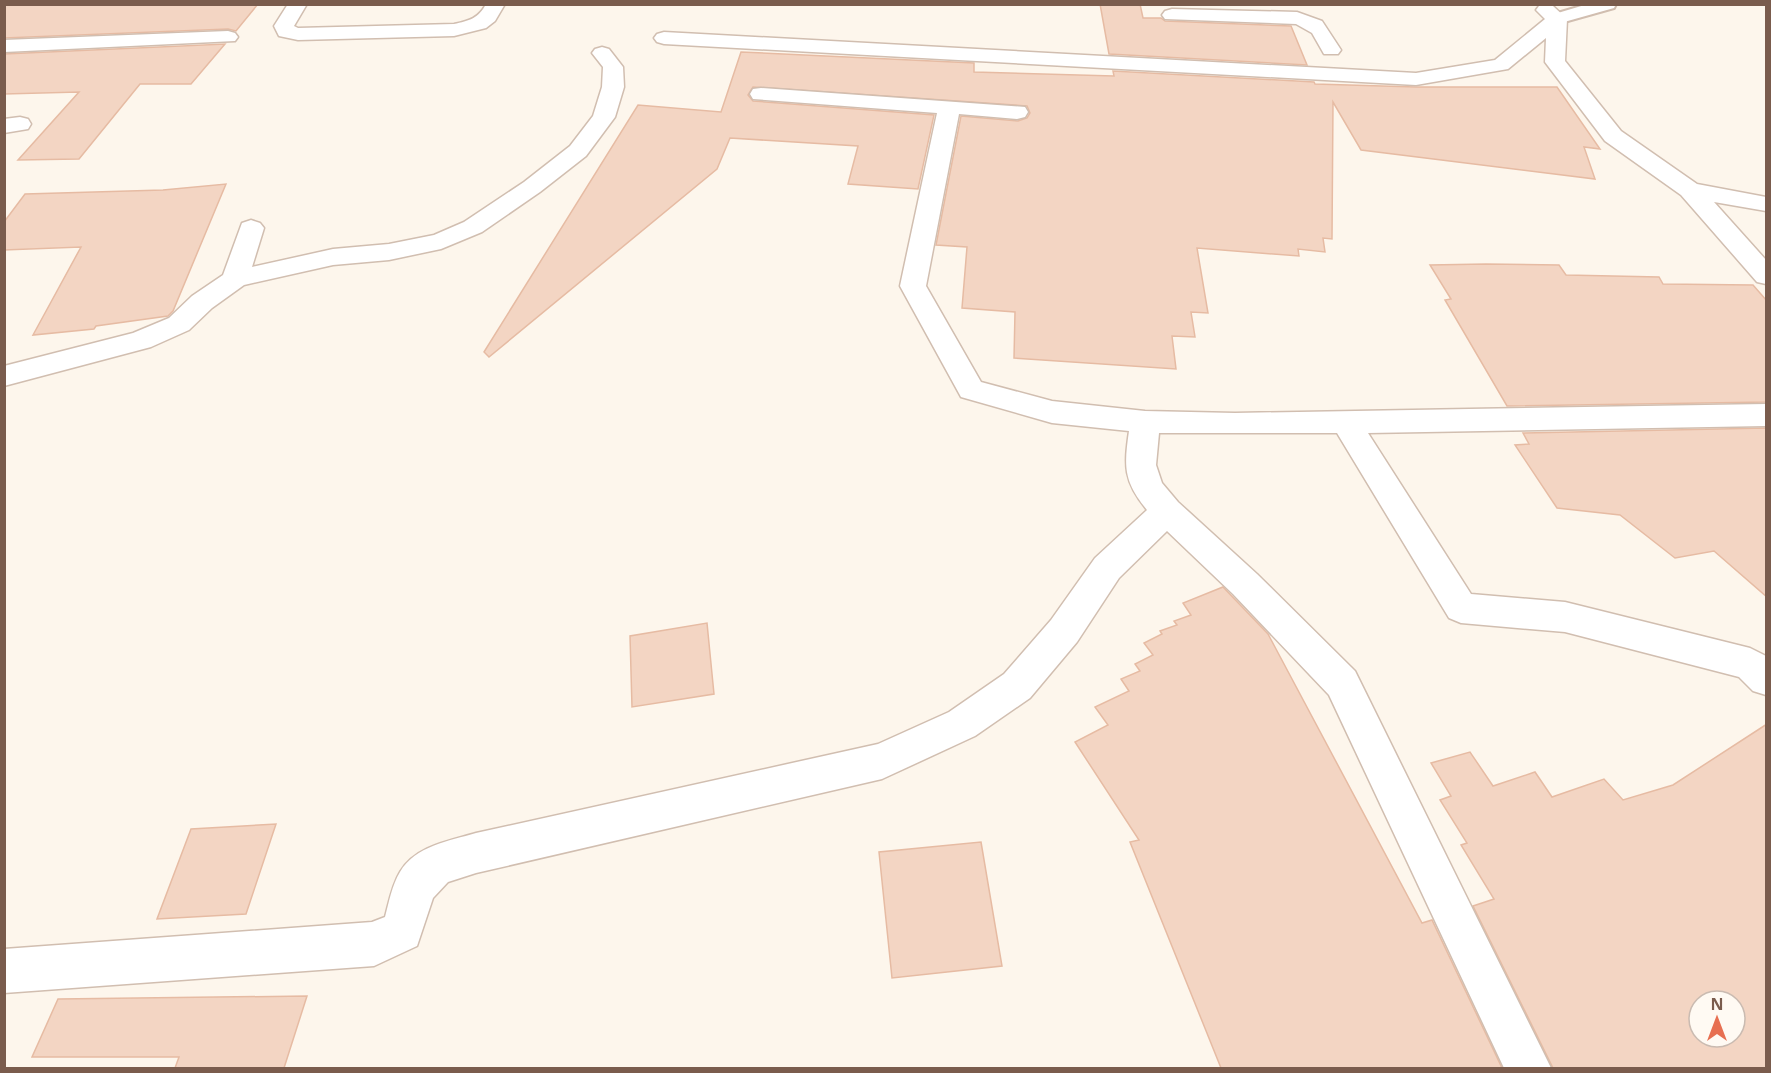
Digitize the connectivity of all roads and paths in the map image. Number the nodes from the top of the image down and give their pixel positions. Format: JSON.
{"nodes":[{"id":1,"x":298,"y":4,"type":"edge"},
{"id":2,"x":496,"y":4,"type":"edge"},
{"id":3,"x":1608,"y":4,"type":"edge"},
{"id":4,"x":1254,"y":11,"type":"edge"},
{"id":5,"x":1549,"y":12,"type":"edge"},
{"id":6,"x":1172,"y":15,"type":"dead end"},
{"id":7,"x":228,"y":37,"type":"dead end"},
{"id":8,"x":664,"y":38,"type":"dead end"},
{"id":9,"x":4,"y":46,"type":"edge"},
{"id":10,"x":1331,"y":50,"type":"dead end"},
{"id":11,"x":602,"y":53,"type":"dead end"},
{"id":12,"x":761,"y":94,"type":"dead end"},
{"id":13,"x":949,"y":107,"type":"junction"},
{"id":14,"x":1017,"y":112,"type":"dead end"},
{"id":15,"x":1690,"y":190,"type":"junction"},
{"id":16,"x":1767,"y":204,"type":"edge"},
{"id":17,"x":251,"y":228,"type":"dead end"},
{"id":18,"x":1767,"y":276,"type":"edge"},
{"id":19,"x":236,"y":279,"type":"junction"},
{"id":20,"x":4,"y":376,"type":"edge"},
{"id":21,"x":1762,"y":420,"type":"edge"},
{"id":22,"x":1145,"y":422,"type":"junction"},
{"id":23,"x":1346,"y":422,"type":"junction"},
{"id":24,"x":1167,"y":512,"type":"junction"},
{"id":25,"x":1767,"y":679,"type":"edge"},
{"id":26,"x":4,"y":971,"type":"edge"},
{"id":27,"x":1528,"y":1068,"type":"edge"}],
"edges":[{"from":1,"to":2,"type":"street"},
{"from":3,"to":5,"type":"lane"},
{"from":4,"to":6,"type":"street"},
{"from":4,"to":10,"type":"street"},
{"from":5,"to":8,"type":"street"},
{"from":5,"to":15,"type":"street"},
{"from":7,"to":9,"type":"street"},
{"from":11,"to":19,"type":"street"},
{"from":12,"to":13,"type":"street"},
{"from":13,"to":14,"type":"street"},
{"from":13,"to":22,"type":"street"},
{"from":15,"to":16,"type":"street"},
{"from":15,"to":18,"type":"street"},
{"from":17,"to":19,"type":"street"},
{"from":19,"to":20,"type":"street"},
{"from":21,"to":23,"type":"street"},
{"from":22,"to":23,"type":"street"},
{"from":22,"to":24,"type":"street"},
{"from":23,"to":25,"type":"street"},
{"from":24,"to":26,"type":"street"},
{"from":24,"to":27,"type":"street"}]}
